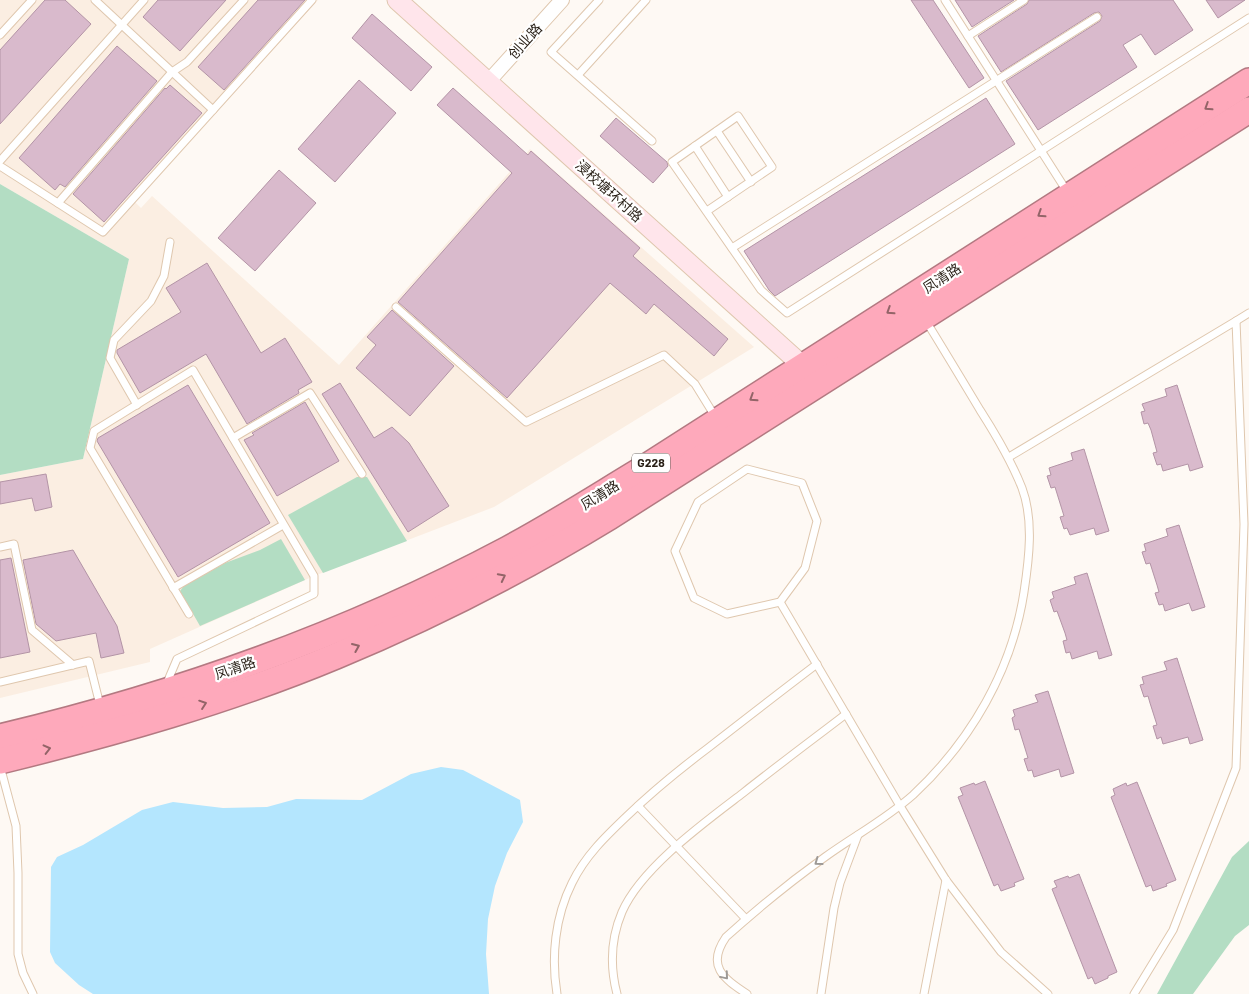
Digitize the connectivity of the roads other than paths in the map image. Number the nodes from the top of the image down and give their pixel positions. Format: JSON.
{"nodes":[{"id":1,"x":32,"y":0,"type":"edge"},
{"id":2,"x":95,"y":0,"type":"edge"},
{"id":3,"x":144,"y":0,"type":"edge"},
{"id":4,"x":244,"y":0,"type":"edge"},
{"id":5,"x":312,"y":0,"type":"edge"},
{"id":6,"x":396,"y":0,"type":"edge"},
{"id":7,"x":562,"y":0,"type":"edge"},
{"id":8,"x":599,"y":0,"type":"edge"},
{"id":9,"x":646,"y":0,"type":"edge"},
{"id":10,"x":946,"y":0,"type":"edge"},
{"id":11,"x":1024,"y":0,"type":"edge"},
{"id":12,"x":1097,"y":17,"type":"dead end"},
{"id":13,"x":1249,"y":18,"type":"edge"},
{"id":14,"x":122,"y":25,"type":"junction"},
{"id":15,"x":0,"y":35,"type":"edge"},
{"id":16,"x":968,"y":36,"type":"junction"},
{"id":17,"x":172,"y":72,"type":"junction"},
{"id":18,"x":578,"y":75,"type":"junction"},
{"id":19,"x":997,"y":81,"type":"junction"},
{"id":20,"x":1249,"y":81,"type":"edge"},
{"id":21,"x":488,"y":82,"type":"junction"},
{"id":22,"x":213,"y":110,"type":"junction"},
{"id":23,"x":1249,"y":110,"type":"edge"},
{"id":24,"x":717,"y":130,"type":"junction"},
{"id":25,"x":652,"y":141,"type":"dead end"},
{"id":26,"x":695,"y":146,"type":"junction"},
{"id":27,"x":1041,"y":151,"type":"junction"},
{"id":28,"x":0,"y":161,"type":"edge"},
{"id":29,"x":0,"y":166,"type":"edge"},
{"id":30,"x":751,"y":182,"type":"junction"},
{"id":31,"x":1070,"y":196,"type":"junction"},
{"id":32,"x":728,"y":197,"type":"junction"},
{"id":33,"x":58,"y":203,"type":"junction"},
{"id":34,"x":707,"y":212,"type":"junction"},
{"id":35,"x":170,"y":242,"type":"dead end"},
{"id":36,"x":732,"y":248,"type":"junction"},
{"id":37,"x":396,"y":307,"type":"dead end"},
{"id":38,"x":918,"y":307,"type":"junction"},
{"id":39,"x":1249,"y":313,"type":"edge"},
{"id":40,"x":1236,"y":321,"type":"junction"},
{"id":41,"x":804,"y":366,"type":"junction"},
{"id":42,"x":822,"y":382,"type":"junction"},
{"id":43,"x":137,"y":404,"type":"junction"},
{"id":44,"x":718,"y":420,"type":"junction"},
{"id":45,"x":233,"y":438,"type":"junction"},
{"id":46,"x":1009,"y":457,"type":"junction"},
{"id":47,"x":362,"y":474,"type":"dead end"},
{"id":48,"x":283,"y":525,"type":"junction"},
{"id":49,"x":0,"y":546,"type":"edge"},
{"id":50,"x":173,"y":588,"type":"junction"},
{"id":51,"x":780,"y":602,"type":"junction"},
{"id":52,"x":188,"y":614,"type":"dead end"},
{"id":53,"x":816,"y":664,"type":"junction"},
{"id":54,"x":72,"y":665,"type":"junction"},
{"id":55,"x":0,"y":682,"type":"edge"},
{"id":56,"x":163,"y":692,"type":"junction"},
{"id":57,"x":102,"y":710,"type":"junction"},
{"id":58,"x":846,"y":714,"type":"junction"},
{"id":59,"x":0,"y":737,"type":"edge"},
{"id":60,"x":0,"y":761,"type":"edge"},
{"id":61,"x":0,"y":766,"type":"edge"},
{"id":62,"x":638,"y":806,"type":"junction"},
{"id":63,"x":900,"y":806,"type":"junction"},
{"id":64,"x":858,"y":835,"type":"junction"},
{"id":65,"x":677,"y":847,"type":"junction"},
{"id":66,"x":946,"y":880,"type":"junction"},
{"id":67,"x":746,"y":919,"type":"junction"},
{"id":68,"x":33,"y":994,"type":"edge"},
{"id":69,"x":557,"y":994,"type":"edge"},
{"id":70,"x":617,"y":994,"type":"edge"},
{"id":71,"x":746,"y":994,"type":"edge"},
{"id":72,"x":821,"y":994,"type":"edge"},
{"id":73,"x":924,"y":994,"type":"edge"},
{"id":74,"x":1048,"y":994,"type":"edge"},
{"id":75,"x":1134,"y":994,"type":"edge"}],
"edges":[{"from":1,"to":15,"type":"lane"},
{"from":2,"to":14,"type":"lane"},
{"from":3,"to":14,"type":"lane"},
{"from":4,"to":17,"type":"lane"},
{"from":5,"to":22,"type":"lane"},
{"from":6,"to":21,"type":"street","name":"浸校塘环村路"},
{"from":7,"to":21,"type":"street","name":"创业路"},
{"from":8,"to":18,"type":"lane"},
{"from":9,"to":18,"type":"lane"},
{"from":10,"to":16,"type":"lane"},
{"from":11,"to":16,"type":"lane"},
{"from":12,"to":19,"type":"lane"},
{"from":13,"to":27,"type":"lane"},
{"from":14,"to":17,"type":"lane"},
{"from":14,"to":28,"type":"lane"},
{"from":16,"to":19,"type":"lane"},
{"from":17,"to":22,"type":"lane"},
{"from":17,"to":33,"type":"lane"},
{"from":18,"to":25,"type":"lane"},
{"from":19,"to":27,"type":"lane"},
{"from":19,"to":36,"type":"lane"},
{"from":20,"to":31,"type":"highway","name":"凤清路","number":"G228","one_way":true},
{"from":21,"to":41,"type":"street","name":"浸校塘环村路"},
{"from":22,"to":33,"type":"lane"},
{"from":23,"to":38,"type":"highway","name":"凤清路","number":"G228"},
{"from":24,"to":26,"type":"lane"},
{"from":24,"to":30,"type":"lane"},
{"from":24,"to":30,"type":"lane"},
{"from":26,"to":32,"type":"lane"},
{"from":26,"to":34,"type":"lane"},
{"from":27,"to":31,"type":"lane"},
{"from":27,"to":36,"type":"lane"},
{"from":29,"to":33,"type":"lane"},
{"from":30,"to":32,"type":"lane"},
{"from":31,"to":38,"type":"highway","name":"凤清路","number":"G228","one_way":true},
{"from":32,"to":34,"type":"lane"},
{"from":34,"to":36,"type":"lane"},
{"from":35,"to":43,"type":"lane"},
{"from":37,"to":44,"type":"lane"},
{"from":38,"to":41,"type":"highway","name":"凤清路","number":"G228","one_way":true},
{"from":38,"to":42,"type":"highway","name":"凤清路","number":"G228"},
{"from":38,"to":46,"type":"lane"},
{"from":39,"to":40,"type":"lane"},
{"from":40,"to":46,"type":"lane"},
{"from":40,"to":75,"type":"lane"},
{"from":41,"to":42,"type":"street","name":"浸校塘环村路"},
{"from":41,"to":44,"type":"highway","name":"凤清路","number":"G228","one_way":true},
{"from":60,"to":42,"type":"highway","name":"凤清路","number":"G228","one_way":true},
{"from":43,"to":45,"type":"lane"},
{"from":43,"to":50,"type":"lane"},
{"from":44,"to":56,"type":"highway","name":"凤清路","number":"G228"},
{"from":45,"to":47,"type":"lane"},
{"from":45,"to":48,"type":"lane"},
{"from":46,"to":63,"type":"lane"},
{"from":48,"to":50,"type":"lane"},
{"from":48,"to":56,"type":"lane"},
{"from":49,"to":54,"type":"lane"},
{"from":50,"to":52,"type":"lane"},
{"from":51,"to":51,"type":"lane"},
{"from":51,"to":53,"type":"lane"},
{"from":53,"to":58,"type":"lane"},
{"from":53,"to":62,"type":"lane"},
{"from":54,"to":55,"type":"lane"},
{"from":54,"to":57,"type":"lane"},
{"from":56,"to":57,"type":"highway","name":"凤清路","number":"G228"},
{"from":57,"to":59,"type":"highway","name":"凤清路","number":"G228"},
{"from":58,"to":63,"type":"lane"},
{"from":58,"to":65,"type":"lane"},
{"from":61,"to":68,"type":"lane"},
{"from":62,"to":65,"type":"lane"},
{"from":62,"to":69,"type":"lane"},
{"from":63,"to":64,"type":"lane"},
{"from":63,"to":66,"type":"lane"},
{"from":64,"to":67,"type":"lane","one_way":true},
{"from":64,"to":72,"type":"lane"},
{"from":65,"to":67,"type":"lane"},
{"from":65,"to":70,"type":"lane"},
{"from":66,"to":73,"type":"lane"},
{"from":66,"to":74,"type":"lane"},
{"from":67,"to":71,"type":"lane","one_way":true}]}
